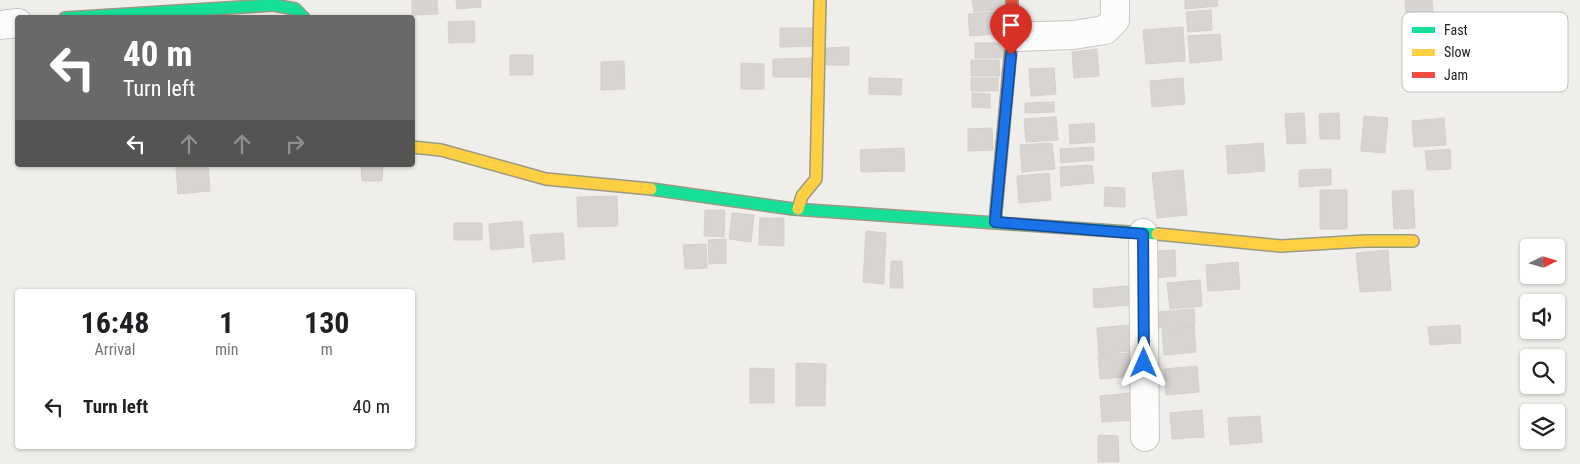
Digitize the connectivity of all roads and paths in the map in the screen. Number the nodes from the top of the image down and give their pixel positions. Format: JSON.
{"nodes":[{"id":1,"x":820,"y":0,"type":"edge"},
{"id":2,"x":1012,"y":0,"type":"edge"},
{"id":3,"x":1115,"y":0,"type":"edge"},
{"id":4,"x":304,"y":10,"type":"edge"},
{"id":5,"x":113,"y":15,"type":"edge"},
{"id":6,"x":15,"y":24,"type":"edge"},
{"id":7,"x":0,"y":26,"type":"edge"},
{"id":8,"x":1012,"y":37,"type":"junction"},
{"id":9,"x":415,"y":147,"type":"edge"},
{"id":10,"x":798,"y":209,"type":"junction"},
{"id":11,"x":995,"y":222,"type":"junction"},
{"id":12,"x":1143,"y":234,"type":"junction"},
{"id":13,"x":1413,"y":241,"type":"dead end"},
{"id":14,"x":1145,"y":437,"type":"dead end"}],
"edges":[{"from":1,"to":10,"type":"street"},
{"from":2,"to":8,"type":"street"},
{"from":3,"to":8,"type":"street"},
{"from":4,"to":5,"type":"street"},
{"from":6,"to":7,"type":"street"},
{"from":8,"to":11,"type":"street"},
{"from":9,"to":10,"type":"street"},
{"from":10,"to":11,"type":"street"},
{"from":11,"to":12,"type":"street"},
{"from":12,"to":13,"type":"street"},
{"from":12,"to":14,"type":"street"}]}
